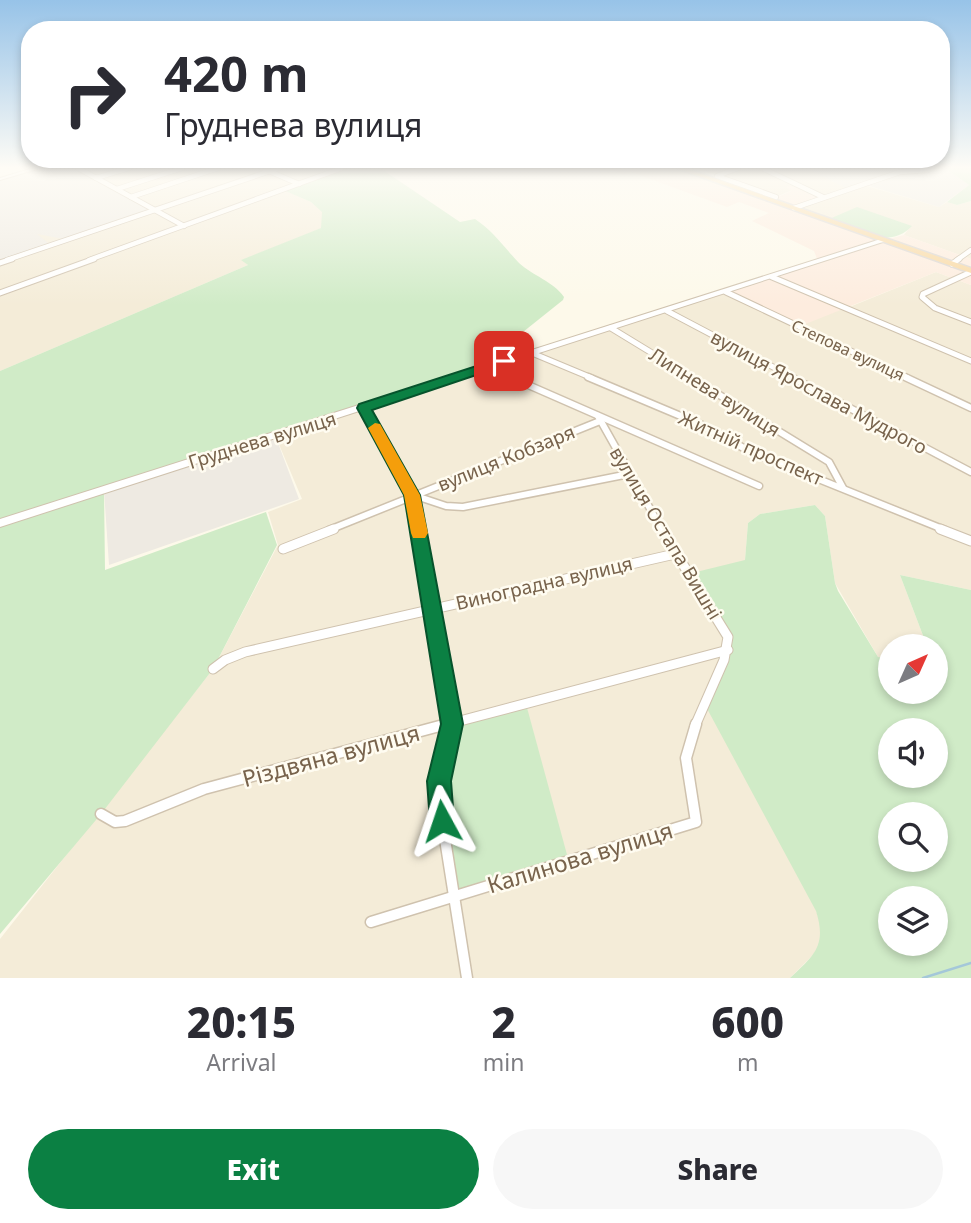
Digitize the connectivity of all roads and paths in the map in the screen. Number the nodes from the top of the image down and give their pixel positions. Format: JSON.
{"nodes":[{"id":1,"x":145,"y":214,"type":"edge"},
{"id":2,"x":162,"y":214,"type":"edge"},
{"id":3,"x":218,"y":214,"type":"edge"},
{"id":4,"x":810,"y":214,"type":"edge"},
{"id":5,"x":184,"y":226,"type":"junction"},
{"id":6,"x":884,"y":240,"type":"junction"},
{"id":7,"x":971,"y":250,"type":"edge"},
{"id":8,"x":0,"y":263,"type":"edge"},
{"id":9,"x":952,"y":264,"type":"junction"},
{"id":10,"x":971,"y":271,"type":"edge"},
{"id":11,"x":772,"y":277,"type":"junction"},
{"id":12,"x":726,"y":292,"type":"junction"},
{"id":13,"x":0,"y":293,"type":"edge"},
{"id":14,"x":667,"y":311,"type":"junction"},
{"id":15,"x":971,"y":322,"type":"edge"},
{"id":16,"x":611,"y":328,"type":"junction"},
{"id":17,"x":532,"y":353,"type":"junction"},
{"id":18,"x":971,"y":361,"type":"edge"},
{"id":19,"x":488,"y":367,"type":"junction"},
{"id":20,"x":364,"y":408,"type":"junction"},
{"id":21,"x":971,"y":408,"type":"edge"},
{"id":22,"x":599,"y":419,"type":"junction"},
{"id":23,"x":971,"y":472,"type":"edge"},
{"id":24,"x":629,"y":474,"type":"junction"},
{"id":25,"x":758,"y":486,"type":"dead end"},
{"id":26,"x":843,"y":488,"type":"junction"},
{"id":27,"x":412,"y":495,"type":"junction"},
{"id":28,"x":0,"y":523,"type":"edge"},
{"id":29,"x":971,"y":541,"type":"edge"},
{"id":30,"x":283,"y":549,"type":"dead end"},
{"id":31,"x":675,"y":554,"type":"junction"},
{"id":32,"x":433,"y":608,"type":"junction"},
{"id":33,"x":728,"y":650,"type":"junction"},
{"id":34,"x":213,"y":669,"type":"dead end"},
{"id":35,"x":452,"y":724,"type":"junction"},
{"id":36,"x":101,"y":814,"type":"dead end"},
{"id":37,"x":452,"y":896,"type":"junction"},
{"id":38,"x":371,"y":922,"type":"dead end"},
{"id":39,"x":467,"y":978,"type":"edge"}],
"edges":[{"from":1,"to":8,"type":"street"},
{"from":2,"to":5,"type":"street"},
{"from":3,"to":5,"type":"street"},
{"from":4,"to":6,"type":"highway"},
{"from":5,"to":13,"type":"street"},
{"from":6,"to":9,"type":"highway"},
{"from":6,"to":11,"type":"street","name":"Груднева вулиця"},
{"from":7,"to":9,"type":"street"},
{"from":9,"to":10,"type":"highway"},
{"from":10,"to":15,"type":"street"},
{"from":11,"to":12,"type":"street","name":"Груднева вулиця"},
{"from":11,"to":18,"type":"street"},
{"from":12,"to":14,"type":"street","name":"Груднева вулиця"},
{"from":12,"to":21,"type":"street","name":"Степова вулиця"},
{"from":14,"to":16,"type":"street","name":"Груднева вулиця"},
{"from":14,"to":23,"type":"street","name":"вулиця Ярослава Мудрого"},
{"from":16,"to":17,"type":"street","name":"Груднева вулиця"},
{"from":16,"to":26,"type":"street","name":"Липнева вулиця"},
{"from":17,"to":19,"type":"street","name":"Груднева вулиця"},
{"from":17,"to":26,"type":"street","name":"Житній проспект"},
{"from":19,"to":20,"type":"street","name":"Груднева вулиця"},
{"from":19,"to":22,"type":"street","name":"Житній проспект"},
{"from":20,"to":27,"type":"street"},
{"from":20,"to":28,"type":"street","name":"Груднева вулиця"},
{"from":22,"to":24,"type":"street","name":"вулиця Остапа Вишні"},
{"from":22,"to":25,"type":"street","name":"Житній проспект"},
{"from":22,"to":27,"type":"street","name":"вулиця Кобзаря"},
{"from":24,"to":27,"type":"street","name":"вулиця Кобзаря"},
{"from":24,"to":31,"type":"street","name":"вулиця Остапа Вишні"},
{"from":26,"to":29,"type":"street","name":"Житній проспект"},
{"from":27,"to":30,"type":"street","name":"вулиця Кобзаря"},
{"from":27,"to":32,"type":"street"},
{"from":31,"to":32,"type":"street","name":"Виноградна вулиця"},
{"from":31,"to":33,"type":"street","name":"вулиця Остапа Вишні"},
{"from":32,"to":34,"type":"street","name":"Виноградна вулиця"},
{"from":32,"to":35,"type":"street"},
{"from":33,"to":35,"type":"street","name":"Різдвяна вулиця"},
{"from":33,"to":37,"type":"street","name":"Калинова вулиця"},
{"from":35,"to":36,"type":"street","name":"Різдвяна вулиця"},
{"from":35,"to":37,"type":"street"},
{"from":37,"to":38,"type":"street","name":"Калинова вулиця"},
{"from":37,"to":39,"type":"street"}]}
